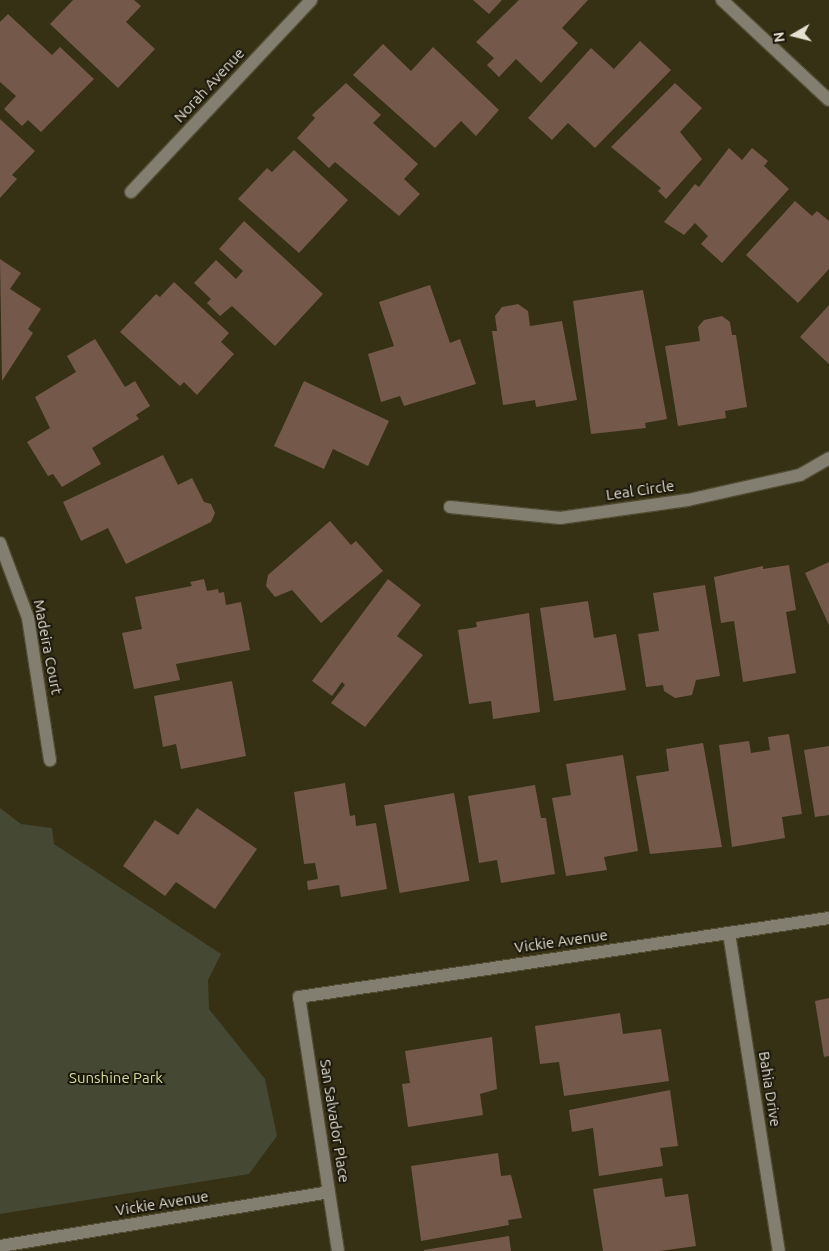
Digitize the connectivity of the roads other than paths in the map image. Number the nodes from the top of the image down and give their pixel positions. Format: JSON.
{"nodes":[{"id":1,"x":311,"y":0,"type":"edge"},
{"id":2,"x":722,"y":0,"type":"edge"},
{"id":3,"x":829,"y":100,"type":"edge"},
{"id":4,"x":131,"y":192,"type":"dead end"},
{"id":5,"x":829,"y":458,"type":"edge"},
{"id":6,"x":450,"y":507,"type":"dead end"},
{"id":7,"x":0,"y":543,"type":"edge"},
{"id":8,"x":50,"y":760,"type":"dead end"},
{"id":9,"x":829,"y":918,"type":"edge"},
{"id":10,"x":729,"y":933,"type":"junction"},
{"id":11,"x":299,"y":997,"type":"joint"},
{"id":12,"x":329,"y":1192,"type":"junction"},
{"id":13,"x":0,"y":1246,"type":"edge"},
{"id":14,"x":338,"y":1251,"type":"edge"},
{"id":15,"x":779,"y":1251,"type":"edge"}],
"edges":[{"from":1,"to":4,"type":"street","name":"Norah Avenue"},
{"from":2,"to":3,"type":"street"},
{"from":5,"to":6,"type":"street","name":"Leal Circle"},
{"from":7,"to":8,"type":"street","name":"Madeira Court"},
{"from":9,"to":10,"type":"street","name":"Vickie Avenue"},
{"from":10,"to":11,"type":"street","name":"Vickie Avenue"},
{"from":10,"to":15,"type":"street","name":"Bahia Drive"},
{"from":11,"to":12,"type":"street","name":"San Salvador Place"},
{"from":12,"to":13,"type":"street","name":"Vickie Avenue"},
{"from":12,"to":14,"type":"street","name":"San Salvador Place"}]}
